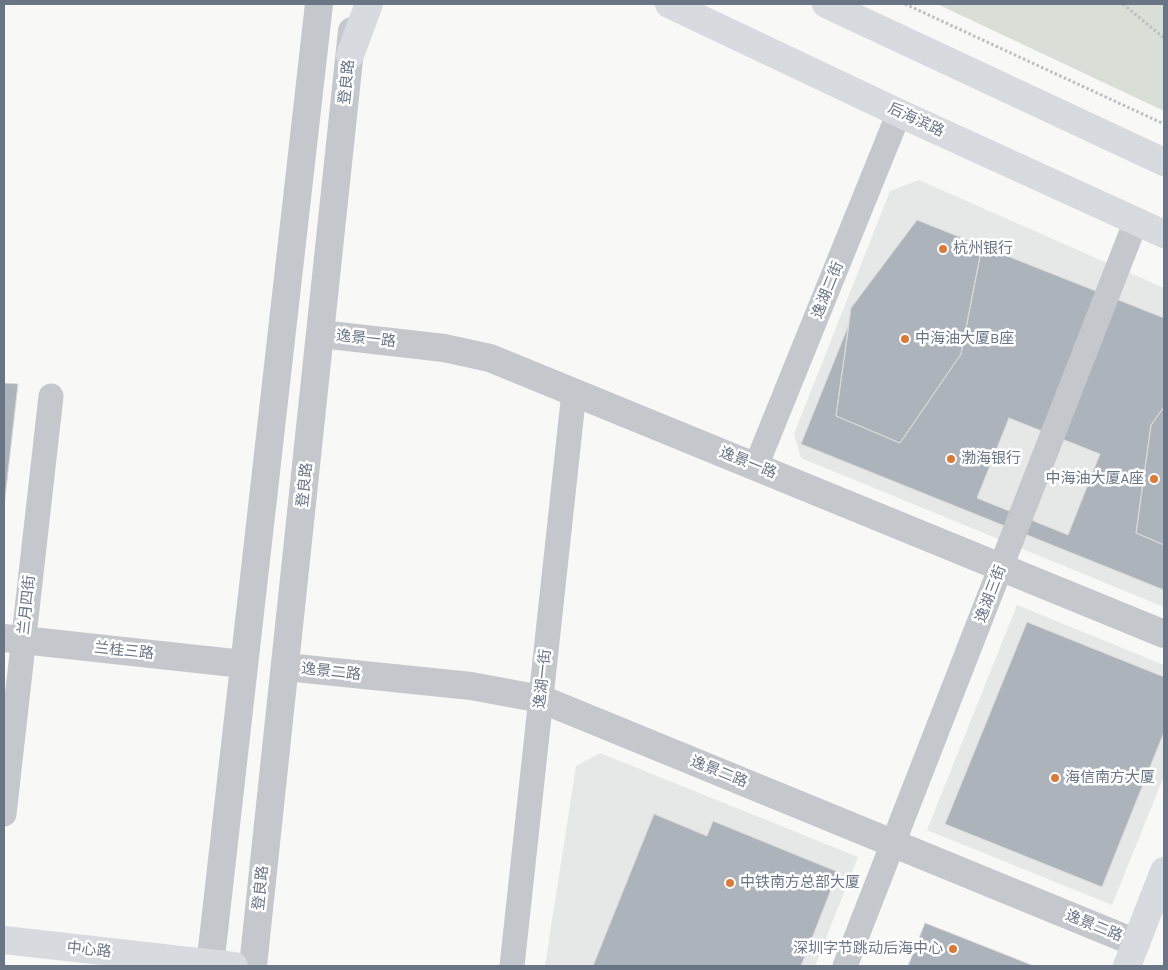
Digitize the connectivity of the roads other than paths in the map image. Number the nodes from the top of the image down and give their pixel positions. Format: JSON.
{"nodes":[{"id":1,"x":319,"y":4,"type":"edge"},
{"id":2,"x":355,"y":4,"type":"edge"},
{"id":3,"x":370,"y":4,"type":"edge"},
{"id":4,"x":669,"y":4,"type":"edge"},
{"id":5,"x":826,"y":4,"type":"edge"},
{"id":6,"x":350,"y":55,"type":"junction"},
{"id":7,"x":899,"y":113,"type":"junction"},
{"id":8,"x":1164,"y":162,"type":"edge"},
{"id":9,"x":1136,"y":221,"type":"junction"},
{"id":10,"x":1164,"y":234,"type":"edge"},
{"id":11,"x":321,"y":334,"type":"junction"},
{"id":12,"x":574,"y":392,"type":"junction"},
{"id":13,"x":50,"y":396,"type":"dead end"},
{"id":14,"x":756,"y":466,"type":"junction"},
{"id":15,"x":1001,"y":567,"type":"junction"},
{"id":16,"x":1164,"y":634,"type":"edge"},
{"id":17,"x":14,"y":639,"type":"edge"},
{"id":18,"x":243,"y":664,"type":"junction"},
{"id":19,"x":286,"y":667,"type":"junction"},
{"id":20,"x":541,"y":699,"type":"junction"},
{"id":21,"x":4,"y":814,"type":"edge"},
{"id":22,"x":893,"y":844,"type":"junction"},
{"id":23,"x":1164,"y":871,"type":"edge"},
{"id":24,"x":4,"y":940,"type":"edge"},
{"id":25,"x":33,"y":944,"type":"junction"},
{"id":26,"x":1131,"y":955,"type":"edge"},
{"id":27,"x":218,"y":965,"type":"edge"},
{"id":28,"x":114,"y":966,"type":"edge"},
{"id":29,"x":252,"y":966,"type":"edge"},
{"id":30,"x":512,"y":966,"type":"edge"},
{"id":31,"x":845,"y":966,"type":"edge"}],
"edges":[{"from":1,"to":18,"type":"street"},
{"from":2,"to":6,"type":"street","name":"登良路"},
{"from":3,"to":6,"type":"main road"},
{"from":4,"to":7,"type":"main road","name":"后海滨路"},
{"from":5,"to":8,"type":"main road"},
{"from":6,"to":11,"type":"street","name":"登良路"},
{"from":7,"to":9,"type":"main road","name":"后海滨路"},
{"from":7,"to":14,"type":"street","name":"逸湖二街"},
{"from":9,"to":10,"type":"main road","name":"后海滨路"},
{"from":9,"to":15,"type":"street","name":"逸湖三街"},
{"from":11,"to":12,"type":"street","name":"逸景一路"},
{"from":11,"to":19,"type":"street","name":"登良路"},
{"from":12,"to":14,"type":"street","name":"逸景一路"},
{"from":12,"to":20,"type":"street","name":"逸湖一街"},
{"from":13,"to":17,"type":"street","name":"兰月四街"},
{"from":14,"to":15,"type":"street","name":"逸景一路"},
{"from":15,"to":16,"type":"street","name":"逸景一路"},
{"from":15,"to":22,"type":"street","name":"逸湖三街"},
{"from":17,"to":18,"type":"street","name":"兰桂三路"},
{"from":17,"to":21,"type":"street","name":"兰月四街"},
{"from":18,"to":27,"type":"street"},
{"from":19,"to":20,"type":"street","name":"逸景二路"},
{"from":19,"to":29,"type":"street","name":"登良路"},
{"from":20,"to":22,"type":"street","name":"逸景二路"},
{"from":20,"to":30,"type":"street","name":"逸湖一街"},
{"from":22,"to":26,"type":"street","name":"逸景二路"},
{"from":22,"to":31,"type":"street","name":"逸湖三街"},
{"from":23,"to":26,"type":"main road"},
{"from":24,"to":25,"type":"main road","name":"中心路"},
{"from":25,"to":27,"type":"main road","name":"中心路"},
{"from":25,"to":28,"type":"main road"}]}
